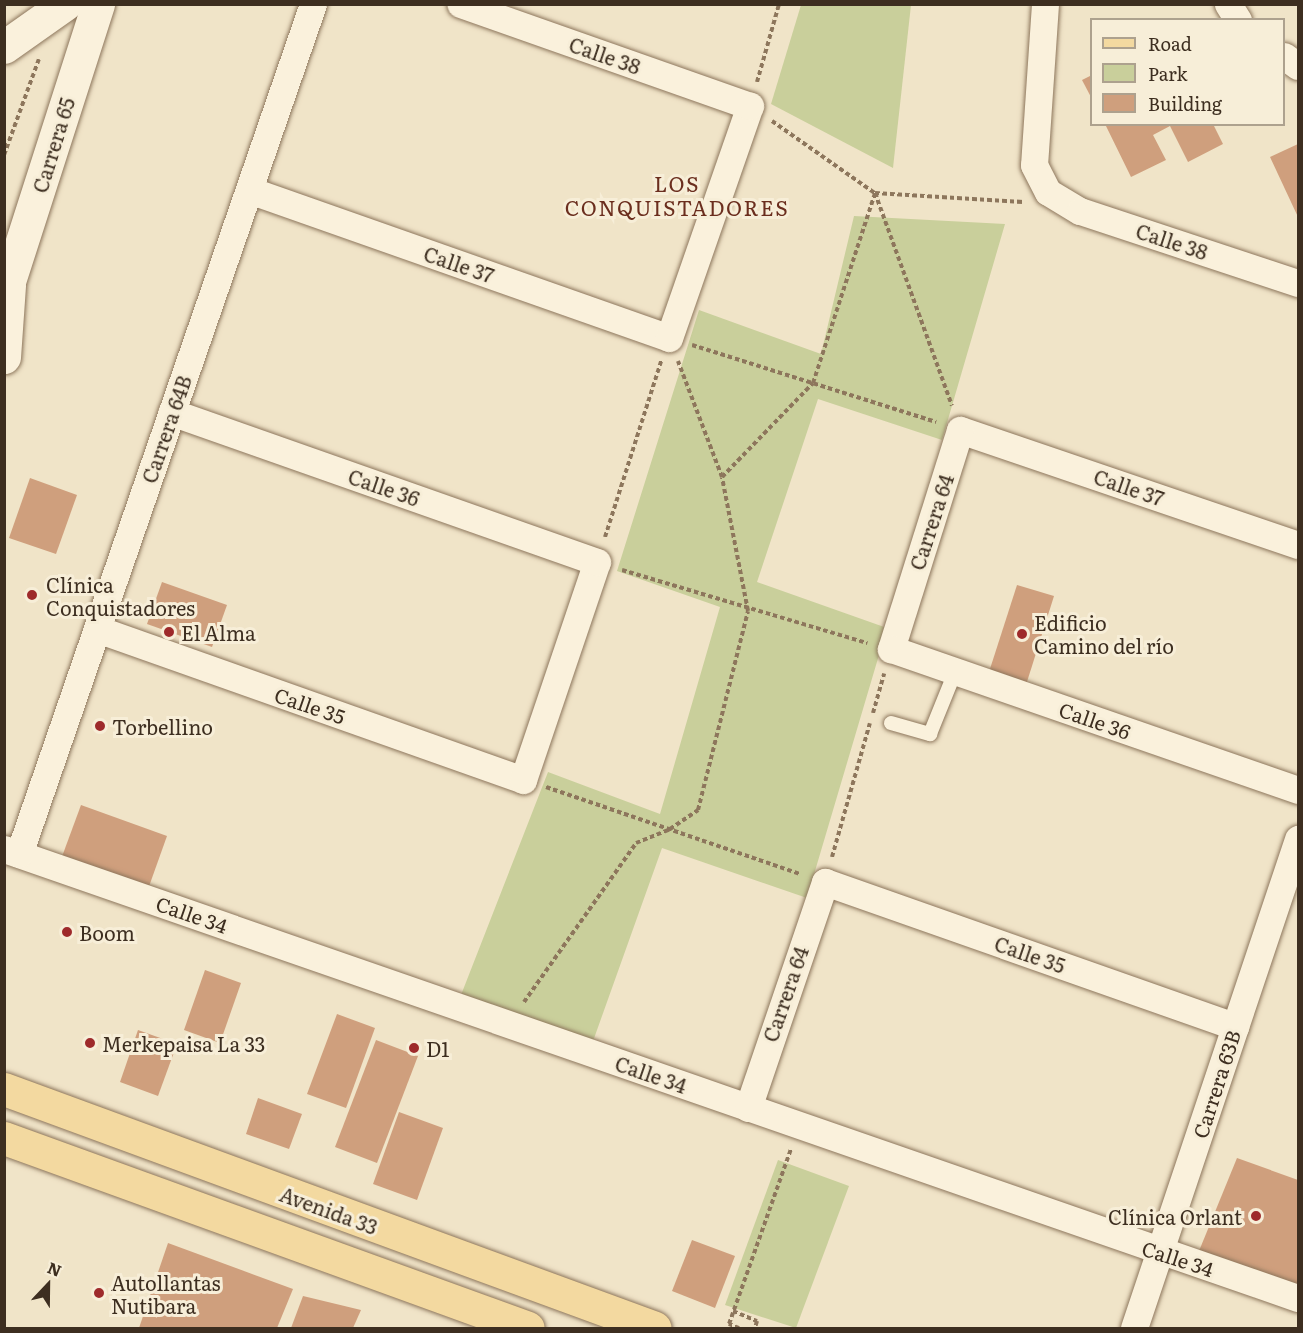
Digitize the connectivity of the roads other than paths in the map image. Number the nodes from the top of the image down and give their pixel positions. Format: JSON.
{"nodes":[{"id":1,"x":64,"y":4,"type":"edge"},
{"id":2,"x":98,"y":4,"type":"edge"},
{"id":3,"x":313,"y":4,"type":"edge"},
{"id":4,"x":460,"y":4,"type":"edge"},
{"id":5,"x":1045,"y":4,"type":"edge"},
{"id":6,"x":1227,"y":4,"type":"edge"},
{"id":7,"x":1237,"y":18,"type":"edge"},
{"id":8,"x":4,"y":47,"type":"edge"},
{"id":9,"x":1285,"y":57,"type":"edge"},
{"id":10,"x":1299,"y":66,"type":"edge"},
{"id":11,"x":249,"y":190,"type":"junction"},
{"id":12,"x":1299,"y":283,"type":"edge"},
{"id":13,"x":6,"y":290,"type":"edge"},
{"id":14,"x":669,"y":338,"type":"joint"},
{"id":15,"x":4,"y":357,"type":"edge"},
{"id":16,"x":172,"y":412,"type":"junction"},
{"id":17,"x":960,"y":430,"type":"joint"},
{"id":18,"x":1299,"y":545,"type":"edge"},
{"id":19,"x":97,"y":629,"type":"junction"},
{"id":20,"x":891,"y":649,"type":"joint"},
{"id":21,"x":956,"y":672,"type":"junction"},
{"id":22,"x":891,"y":723,"type":"dead end"},
{"id":23,"x":523,"y":780,"type":"joint"},
{"id":24,"x":1299,"y":790,"type":"edge"},
{"id":25,"x":1299,"y":839,"type":"edge"},
{"id":26,"x":12,"y":851,"type":"edge"},
{"id":27,"x":825,"y":882,"type":"joint"},
{"id":28,"x":1235,"y":1026,"type":"junction"},
{"id":29,"x":4,"y":1089,"type":"edge"},
{"id":30,"x":748,"y":1108,"type":"junction"},
{"id":31,"x":4,"y":1138,"type":"edge"},
{"id":32,"x":1160,"y":1252,"type":"junction"},
{"id":33,"x":1299,"y":1298,"type":"edge"},
{"id":34,"x":528,"y":1329,"type":"edge"},
{"id":35,"x":655,"y":1329,"type":"edge"},
{"id":36,"x":1134,"y":1329,"type":"edge"}],
"edges":[{"from":1,"to":8,"type":"main road"},
{"from":2,"to":13,"type":"main road","name":"Carrera 65"},
{"from":3,"to":11,"type":"street","name":"Carrera 64B"},
{"from":4,"to":14,"type":"street","name":"Calle 38"},
{"from":5,"to":12,"type":"street","name":"Calle 38"},
{"from":6,"to":7,"type":"street"},
{"from":9,"to":10,"type":"street"},
{"from":11,"to":14,"type":"street","name":"Calle 37"},
{"from":11,"to":16,"type":"street","name":"Carrera 64B"},
{"from":13,"to":15,"type":"main road","name":"Carrera 65"},
{"from":16,"to":19,"type":"street","name":"Carrera 64B"},
{"from":16,"to":23,"type":"street","name":"Calle 36"},
{"from":17,"to":18,"type":"street","name":"Calle 37"},
{"from":17,"to":20,"type":"street","name":"Carrera 64"},
{"from":19,"to":23,"type":"street","name":"Calle 35"},
{"from":19,"to":26,"type":"street","name":"Carrera 64B"},
{"from":20,"to":21,"type":"street","name":"Calle 36"},
{"from":21,"to":22,"type":"lane"},
{"from":21,"to":24,"type":"street","name":"Calle 36"},
{"from":25,"to":28,"type":"street","name":"Carrera 63B"},
{"from":26,"to":30,"type":"street","name":"Calle 34"},
{"from":27,"to":28,"type":"street","name":"Calle 35"},
{"from":27,"to":30,"type":"street","name":"Carrera 64"},
{"from":28,"to":32,"type":"street","name":"Carrera 63B"},
{"from":29,"to":35,"type":"main road","name":"Avenida 33"},
{"from":30,"to":32,"type":"street","name":"Calle 34"},
{"from":31,"to":34,"type":"main road"},
{"from":32,"to":33,"type":"street","name":"Calle 34"},
{"from":32,"to":36,"type":"street","name":"Carrera 63B"}]}
